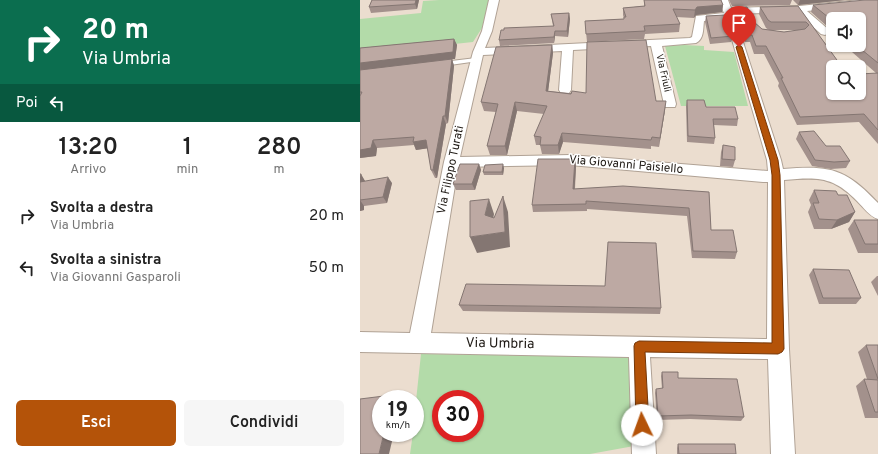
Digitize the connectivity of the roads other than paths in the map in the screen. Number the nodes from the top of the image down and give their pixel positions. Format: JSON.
{"nodes":[{"id":1,"x":494,"y":0,"type":"edge"},
{"id":2,"x":878,"y":1,"type":"edge"},
{"id":3,"x":864,"y":2,"type":"junction"},
{"id":4,"x":727,"y":9,"type":"edge"},
{"id":5,"x":799,"y":9,"type":"junction"},
{"id":6,"x":878,"y":9,"type":"edge"},
{"id":7,"x":825,"y":32,"type":"dead end"},
{"id":8,"x":656,"y":43,"type":"junction"},
{"id":9,"x":568,"y":48,"type":"junction"},
{"id":10,"x":477,"y":56,"type":"junction"},
{"id":11,"x":437,"y":65,"type":"edge"},
{"id":12,"x":565,"y":90,"type":"dead end"},
{"id":13,"x":670,"y":104,"type":"dead end"},
{"id":14,"x":451,"y":162,"type":"junction"},
{"id":15,"x":776,"y":175,"type":"junction"},
{"id":16,"x":857,"y":192,"type":"junction"},
{"id":17,"x":878,"y":195,"type":"edge"},
{"id":18,"x":878,"y":213,"type":"edge"},
{"id":19,"x":360,"y":342,"type":"edge"},
{"id":20,"x":419,"y":343,"type":"junction"},
{"id":21,"x":639,"y":346,"type":"junction"},
{"id":22,"x":778,"y":349,"type":"junction"},
{"id":23,"x":640,"y":453,"type":"edge"},
{"id":24,"x":783,"y":454,"type":"edge"}],
"edges":[{"from":1,"to":10,"type":"street","name":"Via Filippo Turati"},
{"from":2,"to":3,"type":"street"},
{"from":3,"to":5,"type":"street"},
{"from":3,"to":6,"type":"street"},
{"from":4,"to":5,"type":"street"},
{"from":4,"to":8,"type":"street","name":"Via Friuli"},
{"from":4,"to":15,"type":"street"},
{"from":5,"to":7,"type":"street"},
{"from":8,"to":9,"type":"street","name":"Via Friuli"},
{"from":8,"to":13,"type":"street","name":"Via Friuli"},
{"from":9,"to":10,"type":"street","name":"Via Friuli"},
{"from":9,"to":12,"type":"street"},
{"from":10,"to":11,"type":"lane"},
{"from":10,"to":14,"type":"street","name":"Via Filippo Turati"},
{"from":14,"to":15,"type":"street","name":"Via Giovanni Paisiello"},
{"from":14,"to":20,"type":"street","name":"Via Filippo Turati"},
{"from":15,"to":16,"type":"street","name":"Via Giovanni Paisiello"},
{"from":15,"to":22,"type":"street"},
{"from":16,"to":17,"type":"street"},
{"from":16,"to":18,"type":"street","name":"Via Giovanni Paisiello"},
{"from":19,"to":20,"type":"street","name":"Via Umbria"},
{"from":20,"to":21,"type":"street","name":"Via Umbria"},
{"from":21,"to":22,"type":"street","name":"Via Umbria"},
{"from":21,"to":23,"type":"street"},
{"from":22,"to":24,"type":"street"}]}
